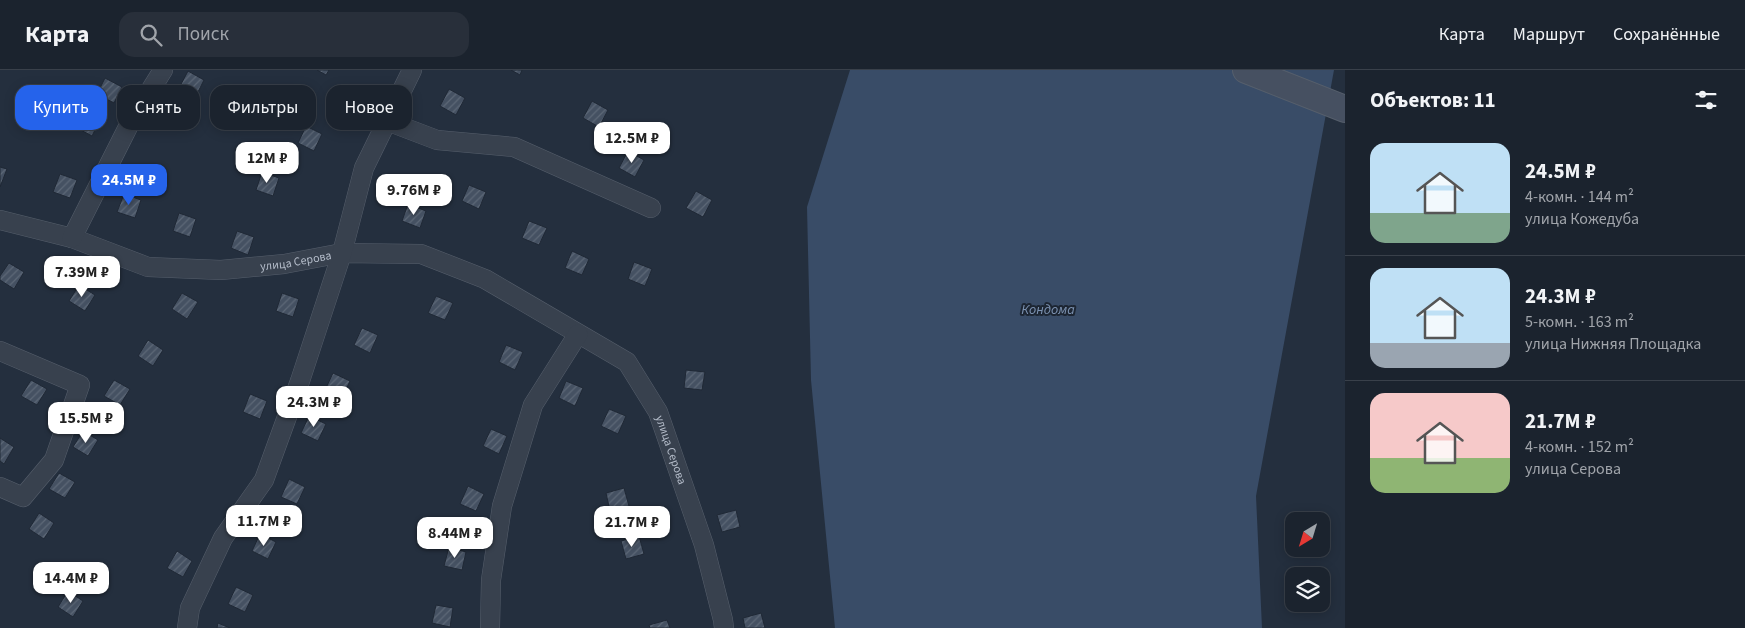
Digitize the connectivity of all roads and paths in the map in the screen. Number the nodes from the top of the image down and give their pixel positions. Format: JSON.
{"nodes":[{"id":1,"x":163,"y":70,"type":"edge"},
{"id":2,"x":412,"y":70,"type":"edge"},
{"id":3,"x":1246,"y":70,"type":"edge"},
{"id":4,"x":405,"y":85,"type":"edge"},
{"id":5,"x":1345,"y":109,"type":"edge"},
{"id":6,"x":383,"y":130,"type":"edge"},
{"id":7,"x":411,"y":130,"type":"edge"},
{"id":8,"x":651,"y":208,"type":"dead end"},
{"id":9,"x":0,"y":220,"type":"edge"},
{"id":10,"x":72,"y":238,"type":"junction"},
{"id":11,"x":342,"y":253,"type":"junction"},
{"id":12,"x":578,"y":334,"type":"junction"},
{"id":13,"x":0,"y":351,"type":"edge"},
{"id":14,"x":0,"y":487,"type":"edge"},
{"id":15,"x":187,"y":628,"type":"edge"},
{"id":16,"x":490,"y":628,"type":"edge"},
{"id":17,"x":724,"y":628,"type":"edge"}],
"edges":[{"from":1,"to":10,"type":"street"},
{"from":2,"to":4,"type":"street"},
{"from":3,"to":5,"type":"main road"},
{"from":6,"to":11,"type":"street"},
{"from":7,"to":8,"type":"street"},
{"from":9,"to":10,"type":"street","name":"улица Серова"},
{"from":10,"to":11,"type":"street","name":"улица Серова"},
{"from":11,"to":12,"type":"street","name":"улица Серова"},
{"from":11,"to":15,"type":"street"},
{"from":12,"to":16,"type":"street"},
{"from":12,"to":17,"type":"street","name":"улица Серова"},
{"from":13,"to":14,"type":"street"}]}
